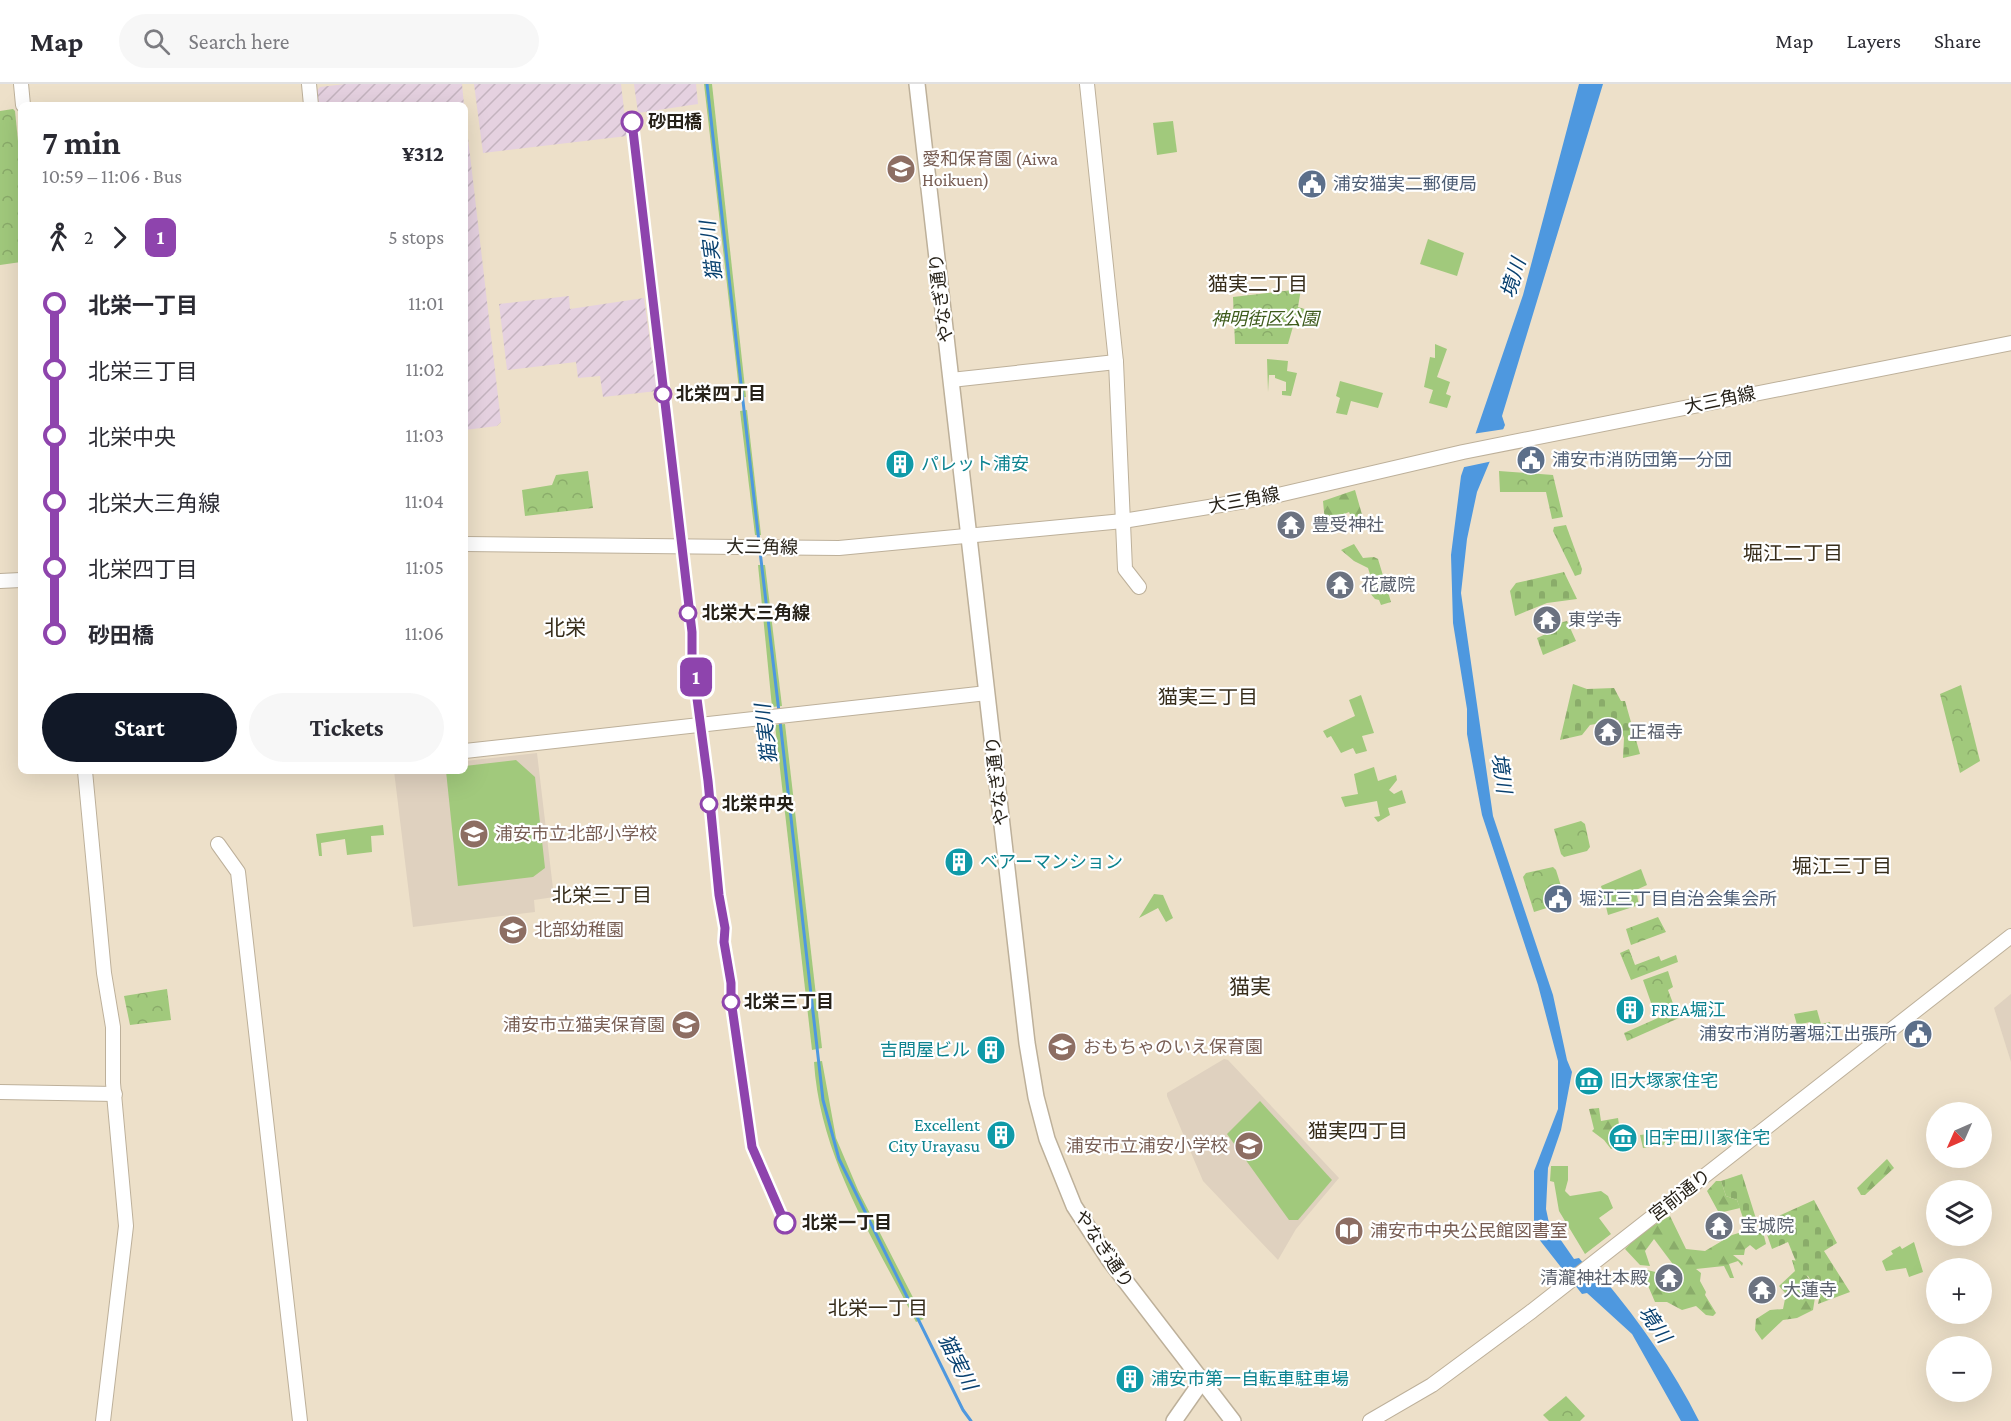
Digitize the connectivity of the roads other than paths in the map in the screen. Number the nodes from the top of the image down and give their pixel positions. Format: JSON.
{"nodes":[{"id":1,"x":21,"y":84,"type":"edge"},
{"id":2,"x":309,"y":84,"type":"edge"},
{"id":3,"x":917,"y":84,"type":"edge"},
{"id":4,"x":1087,"y":84,"type":"edge"},
{"id":5,"x":23,"y":102,"type":"edge"},
{"id":6,"x":311,"y":102,"type":"edge"},
{"id":7,"x":2011,"y":343,"type":"edge"},
{"id":8,"x":1116,"y":362,"type":"junction"},
{"id":9,"x":951,"y":380,"type":"junction"},
{"id":10,"x":1124,"y":521,"type":"junction"},
{"id":11,"x":969,"y":537,"type":"junction"},
{"id":12,"x":468,"y":544,"type":"edge"},
{"id":13,"x":18,"y":580,"type":"edge"},
{"id":14,"x":0,"y":581,"type":"edge"},
{"id":15,"x":1138,"y":587,"type":"dead end"},
{"id":16,"x":987,"y":693,"type":"junction"},
{"id":17,"x":468,"y":751,"type":"edge"},
{"id":18,"x":85,"y":774,"type":"edge"},
{"id":19,"x":218,"y":844,"type":"dead end"},
{"id":20,"x":2011,"y":936,"type":"edge"},
{"id":21,"x":0,"y":1092,"type":"edge"},
{"id":22,"x":115,"y":1094,"type":"junction"},
{"id":23,"x":1202,"y":1381,"type":"junction"},
{"id":24,"x":103,"y":1421,"type":"edge"},
{"id":25,"x":300,"y":1421,"type":"edge"},
{"id":26,"x":1174,"y":1421,"type":"edge"},
{"id":27,"x":1233,"y":1421,"type":"edge"},
{"id":28,"x":1370,"y":1421,"type":"edge"}],
"edges":[{"from":1,"to":5,"type":"street"},
{"from":2,"to":6,"type":"street"},
{"from":3,"to":9,"type":"main road","name":"やなぎ通り"},
{"from":4,"to":8,"type":"street"},
{"from":7,"to":10,"type":"street","name":"大三角線"},
{"from":8,"to":9,"type":"street"},
{"from":8,"to":10,"type":"street"},
{"from":9,"to":11,"type":"main road","name":"やなぎ通り"},
{"from":10,"to":11,"type":"street","name":"大三角線"},
{"from":10,"to":15,"type":"street"},
{"from":11,"to":12,"type":"street","name":"大三角線"},
{"from":11,"to":16,"type":"main road","name":"やなぎ通り"},
{"from":13,"to":14,"type":"street"},
{"from":16,"to":17,"type":"street"},
{"from":16,"to":23,"type":"main road","name":"やなぎ通り"},
{"from":18,"to":22,"type":"street"},
{"from":19,"to":25,"type":"street"},
{"from":20,"to":28,"type":"street","name":"宮前通り"},
{"from":21,"to":22,"type":"street"},
{"from":22,"to":24,"type":"street"},
{"from":23,"to":26,"type":"main road"},
{"from":23,"to":27,"type":"main road","name":"やなぎ通り"}]}
